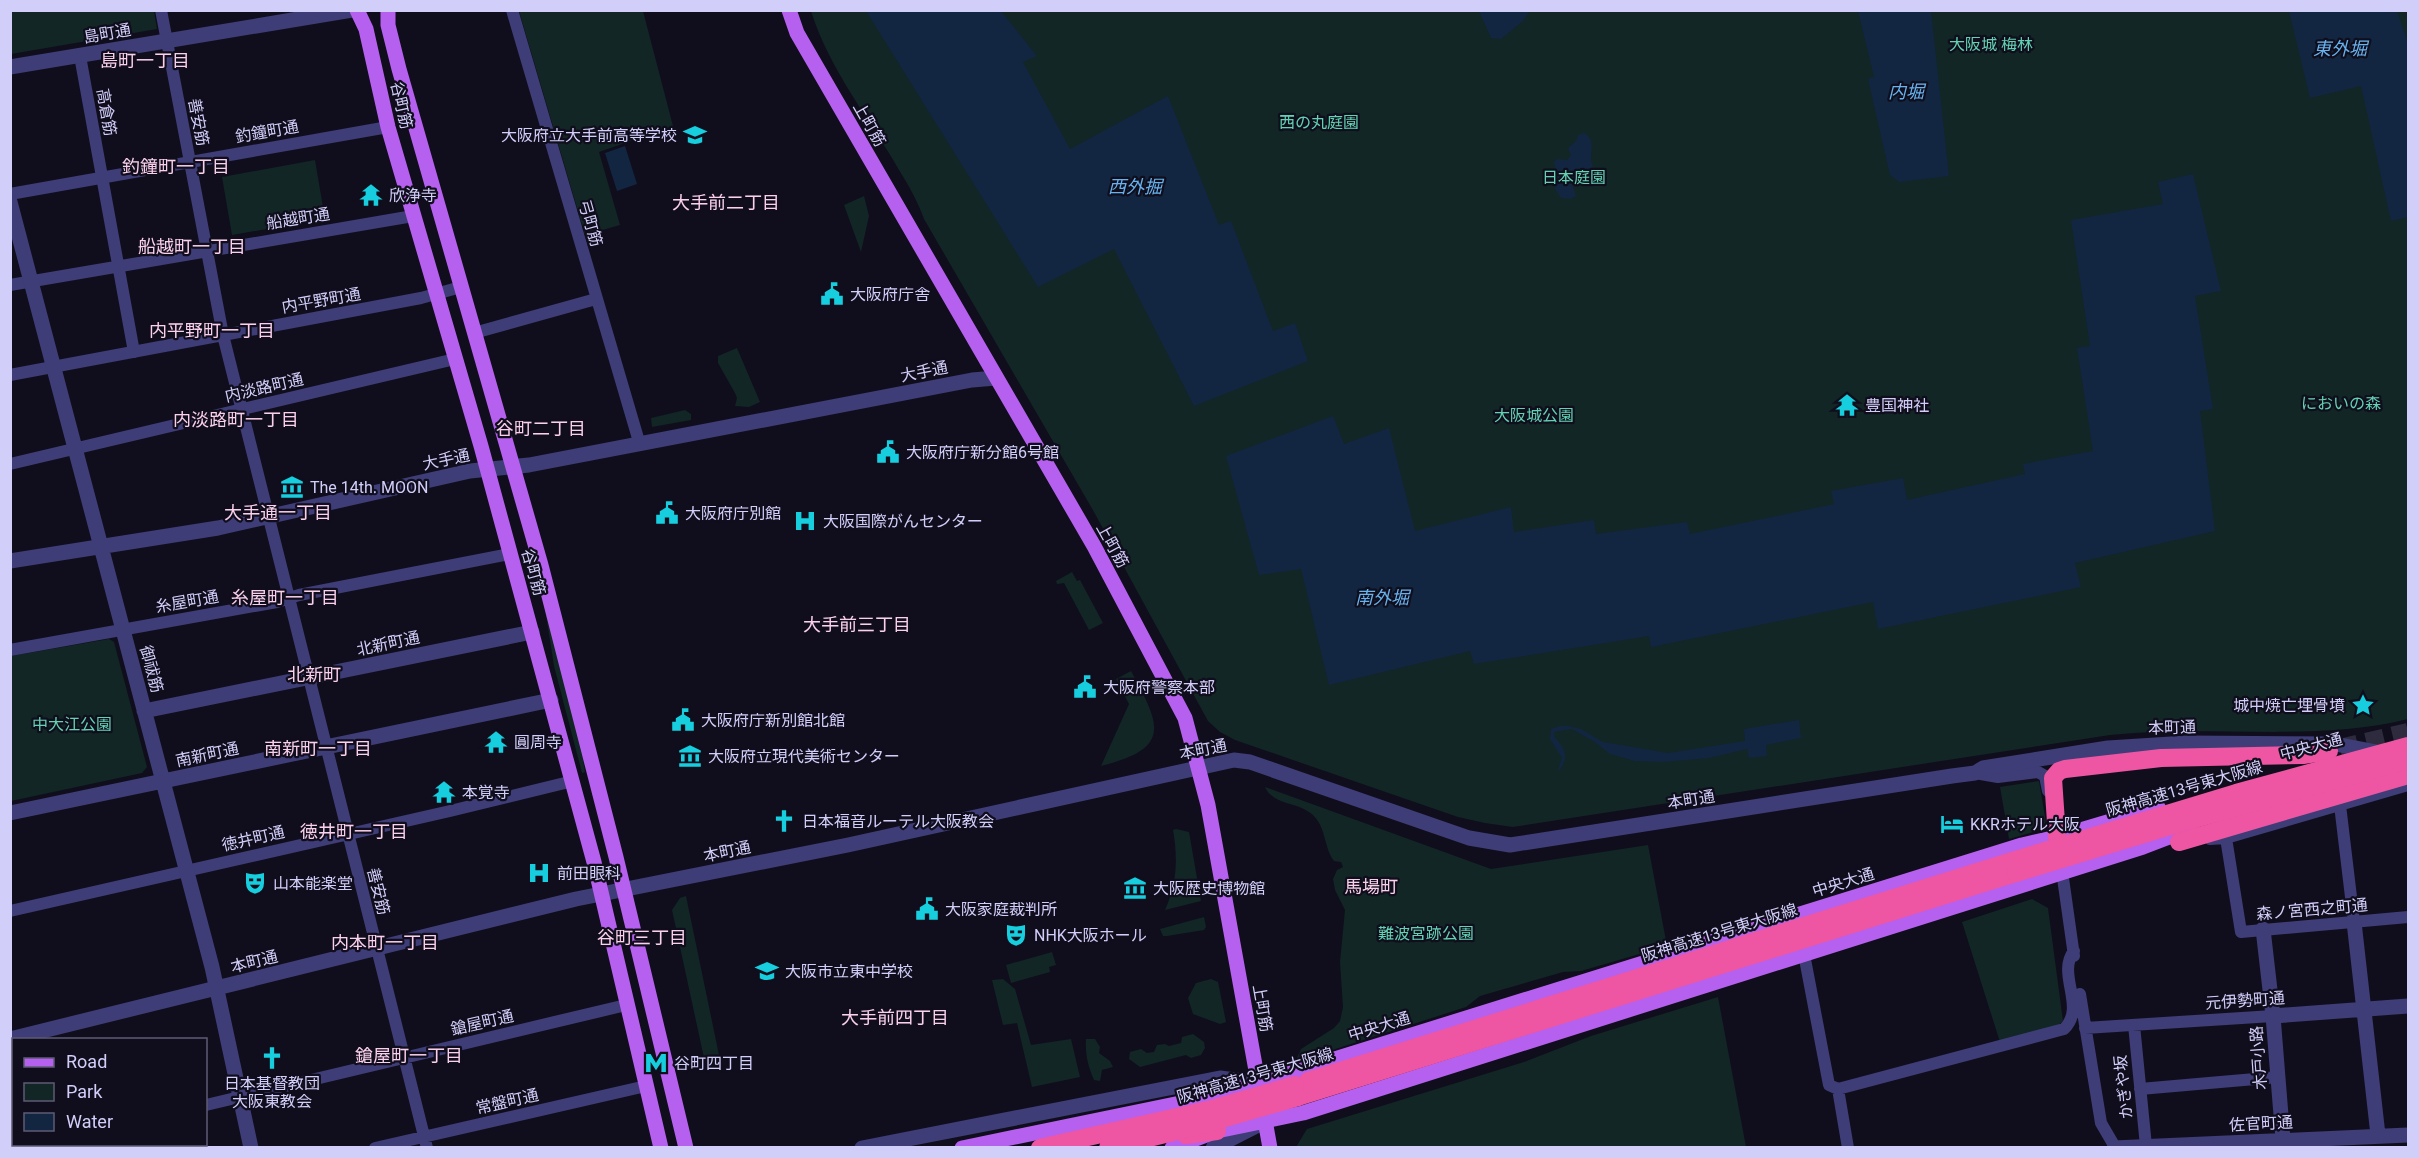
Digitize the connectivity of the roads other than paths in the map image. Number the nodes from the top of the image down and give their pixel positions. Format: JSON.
{"nodes":[{"id":1,"x":161,"y":10,"type":"edge"},
{"id":2,"x":352,"y":10,"type":"edge"},
{"id":3,"x":357,"y":10,"type":"edge"},
{"id":4,"x":366,"y":10,"type":"edge"},
{"id":5,"x":512,"y":10,"type":"edge"},
{"id":6,"x":789,"y":10,"type":"edge"},
{"id":7,"x":387,"y":15,"type":"edge"},
{"id":8,"x":366,"y":29,"type":"junction"},
{"id":9,"x":167,"y":40,"type":"junction"},
{"id":10,"x":80,"y":56,"type":"junction"},
{"id":11,"x":10,"y":67,"type":"edge"},
{"id":12,"x":388,"y":127,"type":"junction"},
{"id":13,"x":189,"y":162,"type":"junction"},
{"id":14,"x":102,"y":178,"type":"junction"},
{"id":15,"x":10,"y":194,"type":"edge"},
{"id":16,"x":10,"y":202,"type":"edge"},
{"id":17,"x":413,"y":216,"type":"junction"},
{"id":18,"x":206,"y":250,"type":"junction"},
{"id":19,"x":119,"y":266,"type":"junction"},
{"id":20,"x":32,"y":282,"type":"junction"},
{"id":21,"x":10,"y":285,"type":"edge"},
{"id":22,"x":460,"y":287,"type":"junction"},
{"id":23,"x":436,"y":294,"type":"junction"},
{"id":24,"x":596,"y":299,"type":"junction"},
{"id":25,"x":474,"y":333,"type":"junction"},
{"id":26,"x":223,"y":335,"type":"junction"},
{"id":27,"x":134,"y":352,"type":"junction"},
{"id":28,"x":455,"y":359,"type":"junction"},
{"id":29,"x":53,"y":368,"type":"junction"},
{"id":30,"x":10,"y":375,"type":"edge"},
{"id":31,"x":996,"y":378,"type":"junction"},
{"id":32,"x":242,"y":409,"type":"junction"},
{"id":33,"x":640,"y":444,"type":"junction"},
{"id":34,"x":77,"y":449,"type":"junction"},
{"id":35,"x":10,"y":464,"type":"edge"},
{"id":36,"x":513,"y":466,"type":"junction"},
{"id":37,"x":488,"y":469,"type":"junction"},
{"id":38,"x":268,"y":517,"type":"junction"},
{"id":39,"x":101,"y":546,"type":"junction"},
{"id":40,"x":510,"y":554,"type":"junction"},
{"id":41,"x":10,"y":561,"type":"edge"},
{"id":42,"x":288,"y":598,"type":"junction"},
{"id":43,"x":123,"y":630,"type":"junction"},
{"id":44,"x":532,"y":632,"type":"junction"},
{"id":45,"x":10,"y":650,"type":"edge"},
{"id":46,"x":309,"y":678,"type":"junction"},
{"id":47,"x":551,"y":700,"type":"junction"},
{"id":48,"x":144,"y":711,"type":"junction"},
{"id":49,"x":2409,"y":740,"type":"edge"},
{"id":50,"x":2409,"y":746,"type":"edge"},
{"id":51,"x":326,"y":748,"type":"junction"},
{"id":52,"x":2367,"y":750,"type":"junction"},
{"id":53,"x":2329,"y":751,"type":"tunnel mouth"},
{"id":54,"x":2409,"y":761,"type":"edge"},
{"id":55,"x":1199,"y":767,"type":"junction"},
{"id":56,"x":1975,"y":773,"type":"junction"},
{"id":57,"x":2409,"y":776,"type":"edge"},
{"id":58,"x":573,"y":781,"type":"junction"},
{"id":59,"x":163,"y":782,"type":"junction"},
{"id":60,"x":2409,"y":785,"type":"edge"},
{"id":61,"x":2340,"y":805,"type":"junction"},
{"id":62,"x":10,"y":813,"type":"edge"},
{"id":63,"x":347,"y":833,"type":"junction"},
{"id":64,"x":2058,"y":837,"type":"junction"},
{"id":65,"x":2226,"y":838,"type":"junction"},
{"id":66,"x":2179,"y":842,"type":"junction"},
{"id":67,"x":2143,"y":847,"type":"junction"},
{"id":68,"x":186,"y":870,"type":"junction"},
{"id":69,"x":2062,"y":872,"type":"junction"},
{"id":70,"x":624,"y":891,"type":"junction"},
{"id":71,"x":601,"y":895,"type":"junction"},
{"id":72,"x":10,"y":911,"type":"edge"},
{"id":73,"x":1858,"y":915,"type":"junction"},
{"id":74,"x":2409,"y":918,"type":"edge"},
{"id":75,"x":2355,"y":922,"type":"junction"},
{"id":76,"x":2263,"y":929,"type":"junction"},
{"id":77,"x":376,"y":949,"type":"junction"},
{"id":78,"x":2074,"y":951,"type":"junction"},
{"id":79,"x":1804,"y":954,"type":"junction"},
{"id":80,"x":217,"y":988,"type":"junction"},
{"id":81,"x":626,"y":1005,"type":"junction"},
{"id":82,"x":2409,"y":1006,"type":"edge"},
{"id":83,"x":2365,"y":1009,"type":"junction"},
{"id":84,"x":2273,"y":1016,"type":"junction"},
{"id":85,"x":2134,"y":1025,"type":"junction"},
{"id":86,"x":2085,"y":1028,"type":"junction"},
{"id":87,"x":14,"y":1038,"type":"edge"},
{"id":88,"x":404,"y":1057,"type":"junction"},
{"id":89,"x":1354,"y":1073,"type":"junction"},
{"id":90,"x":2277,"y":1077,"type":"junction"},
{"id":91,"x":1258,"y":1083,"type":"junction"},
{"id":92,"x":646,"y":1086,"type":"junction"},
{"id":93,"x":1838,"y":1089,"type":"junction"},
{"id":94,"x":2140,"y":1089,"type":"junction"},
{"id":95,"x":240,"y":1097,"type":"junction"},
{"id":96,"x":207,"y":1105,"type":"edge"},
{"id":97,"x":1265,"y":1121,"type":"junction"},
{"id":98,"x":2409,"y":1135,"type":"edge"},
{"id":99,"x":2378,"y":1136,"type":"junction"},
{"id":100,"x":1215,"y":1139,"type":"edge"},
{"id":101,"x":426,"y":1142,"type":"edge"},
{"id":102,"x":2283,"y":1144,"type":"edge"},
{"id":103,"x":2146,"y":1146,"type":"junction"},
{"id":104,"x":1122,"y":1147,"type":"edge"},
{"id":105,"x":2114,"y":1147,"type":"edge"},
{"id":106,"x":251,"y":1148,"type":"edge"},
{"id":107,"x":375,"y":1148,"type":"edge"},
{"id":108,"x":661,"y":1148,"type":"edge"},
{"id":109,"x":686,"y":1148,"type":"edge"},
{"id":110,"x":862,"y":1148,"type":"edge"},
{"id":111,"x":962,"y":1148,"type":"edge"},
{"id":112,"x":1040,"y":1148,"type":"edge"},
{"id":113,"x":1108,"y":1148,"type":"edge"},
{"id":114,"x":1172,"y":1148,"type":"edge"},
{"id":115,"x":1270,"y":1148,"type":"edge"},
{"id":116,"x":1848,"y":1148,"type":"edge"}],
"edges":[{"from":1,"to":9,"type":"street","name":"善安筋"},
{"from":2,"to":9,"type":"street","name":"島町通"},
{"from":3,"to":8,"type":"main road","name":"谷町筋"},
{"from":4,"to":8,"type":"main road"},
{"from":5,"to":24,"type":"street","name":"弓町筋"},
{"from":6,"to":31,"type":"main road","name":"上町筋"},
{"from":7,"to":22,"type":"main road","name":"谷町筋"},
{"from":8,"to":12,"type":"main road","name":"谷町筋"},
{"from":9,"to":10,"type":"street","name":"島町通"},
{"from":9,"to":13,"type":"street","name":"善安筋"},
{"from":10,"to":11,"type":"street","name":"島町通"},
{"from":10,"to":14,"type":"street","name":"高倉筋"},
{"from":12,"to":13,"type":"street","name":"釣鐘町通"},
{"from":12,"to":17,"type":"main road","name":"谷町筋"},
{"from":13,"to":14,"type":"street","name":"釣鐘町通"},
{"from":13,"to":18,"type":"street","name":"善安筋"},
{"from":14,"to":15,"type":"street","name":"釣鐘町通"},
{"from":14,"to":19,"type":"street","name":"高倉筋"},
{"from":16,"to":20,"type":"street","name":"御祓筋"},
{"from":17,"to":18,"type":"street","name":"船越町通"},
{"from":17,"to":23,"type":"main road","name":"谷町筋"},
{"from":18,"to":19,"type":"street","name":"船越町通"},
{"from":18,"to":26,"type":"street","name":"善安筋"},
{"from":19,"to":20,"type":"street","name":"船越町通"},
{"from":19,"to":27,"type":"street","name":"高倉筋"},
{"from":20,"to":21,"type":"street","name":"船越町通"},
{"from":20,"to":29,"type":"street","name":"御祓筋"},
{"from":22,"to":23,"type":"street","name":"内平野町通"},
{"from":22,"to":25,"type":"main road","name":"谷町筋"},
{"from":23,"to":26,"type":"street","name":"内平野町通"},
{"from":23,"to":28,"type":"main road","name":"谷町筋"},
{"from":24,"to":25,"type":"street"},
{"from":24,"to":33,"type":"street","name":"弓町筋"},
{"from":25,"to":36,"type":"main road","name":"谷町筋"},
{"from":26,"to":27,"type":"street","name":"内平野町通"},
{"from":26,"to":32,"type":"street","name":"善安筋"},
{"from":27,"to":29,"type":"street","name":"内平野町通"},
{"from":28,"to":32,"type":"street","name":"内淡路町通"},
{"from":28,"to":37,"type":"main road","name":"谷町筋"},
{"from":29,"to":30,"type":"street","name":"内平野町通"},
{"from":29,"to":34,"type":"street","name":"御祓筋"},
{"from":31,"to":33,"type":"street","name":"大手通"},
{"from":31,"to":55,"type":"main road","name":"上町筋"},
{"from":32,"to":34,"type":"street","name":"内淡路町通"},
{"from":32,"to":38,"type":"street","name":"善安筋"},
{"from":33,"to":36,"type":"street","name":"大手通"},
{"from":34,"to":35,"type":"street","name":"内淡路町通"},
{"from":34,"to":39,"type":"street","name":"御祓筋"},
{"from":36,"to":37,"type":"street","name":"大手通"},
{"from":36,"to":70,"type":"main road","name":"谷町筋"},
{"from":37,"to":38,"type":"street","name":"大手通"},
{"from":37,"to":40,"type":"main road","name":"谷町筋"},
{"from":38,"to":39,"type":"street","name":"大手通"},
{"from":38,"to":42,"type":"street","name":"善安筋"},
{"from":39,"to":41,"type":"street","name":"大手通"},
{"from":39,"to":43,"type":"street","name":"御祓筋"},
{"from":40,"to":42,"type":"street","name":"糸屋町通"},
{"from":40,"to":44,"type":"main road","name":"谷町筋"},
{"from":42,"to":43,"type":"street","name":"糸屋町通"},
{"from":42,"to":46,"type":"street","name":"善安筋"},
{"from":43,"to":45,"type":"street","name":"糸屋町通"},
{"from":43,"to":48,"type":"street","name":"御祓筋"},
{"from":44,"to":46,"type":"street","name":"北新町通"},
{"from":44,"to":47,"type":"main road","name":"谷町筋"},
{"from":46,"to":48,"type":"street","name":"北新町通"},
{"from":46,"to":51,"type":"street","name":"善安筋"},
{"from":47,"to":51,"type":"street","name":"南新町通"},
{"from":47,"to":58,"type":"main road","name":"谷町筋"},
{"from":48,"to":59,"type":"street","name":"御祓筋"},
{"from":49,"to":52,"type":"main road","name":"中央大通"},
{"from":50,"to":73,"type":"highway","name":"阪神高速13号東大阪線","bridge":true},
{"from":51,"to":59,"type":"street","name":"南新町通"},
{"from":51,"to":63,"type":"street","name":"善安筋"},
{"from":52,"to":54,"type":"street","name":"本町通"},
{"from":52,"to":56,"type":"street","name":"本町通"},
{"from":52,"to":64,"type":"main road","name":"中央大通"},
{"from":53,"to":64,"type":"highway"},
{"from":54,"to":67,"type":"main road"},
{"from":54,"to":73,"type":"highway","name":"阪神高速13号東大阪線","bridge":true},
{"from":55,"to":56,"type":"street","name":"本町通"},
{"from":55,"to":70,"type":"street","name":"本町通"},
{"from":55,"to":91,"type":"main road","name":"上町筋"},
{"from":56,"to":64,"type":"street"},
{"from":57,"to":66,"type":"highway"},
{"from":58,"to":63,"type":"street","name":"徳井町通"},
{"from":58,"to":71,"type":"main road","name":"谷町筋"},
{"from":59,"to":62,"type":"street","name":"南新町通"},
{"from":59,"to":68,"type":"street","name":"御祓筋"},
{"from":60,"to":61,"type":"street"},
{"from":61,"to":65,"type":"street"},
{"from":61,"to":75,"type":"street"},
{"from":63,"to":68,"type":"street","name":"徳井町通"},
{"from":63,"to":77,"type":"street","name":"善安筋"},
{"from":64,"to":69,"type":"street"},
{"from":64,"to":91,"type":"main road","name":"中央大通"},
{"from":65,"to":66,"type":"street"},
{"from":65,"to":76,"type":"street","name":"森ノ宮西之町通"},
{"from":66,"to":67,"type":"street"},
{"from":67,"to":69,"type":"main road"},
{"from":68,"to":72,"type":"street","name":"徳井町通"},
{"from":68,"to":80,"type":"street","name":"御祓筋"},
{"from":69,"to":78,"type":"street"},
{"from":69,"to":79,"type":"main road"},
{"from":70,"to":71,"type":"street","name":"本町通"},
{"from":70,"to":109,"type":"main road","name":"谷町筋"},
{"from":71,"to":77,"type":"street","name":"本町通"},
{"from":71,"to":81,"type":"main road","name":"谷町筋"},
{"from":73,"to":89,"type":"highway","name":"阪神高速13号東大阪線"},
{"from":74,"to":75,"type":"street","name":"森ノ宮西之町通"},
{"from":75,"to":76,"type":"street","name":"森ノ宮西之町通"},
{"from":75,"to":83,"type":"street"},
{"from":76,"to":84,"type":"street","name":"木戸小路"},
{"from":77,"to":80,"type":"street","name":"本町通"},
{"from":77,"to":88,"type":"street","name":"善安筋"},
{"from":78,"to":86,"type":"street"},
{"from":78,"to":93,"type":"street"},
{"from":79,"to":93,"type":"street"},
{"from":79,"to":97,"type":"main road"},
{"from":80,"to":87,"type":"street","name":"本町通"},
{"from":80,"to":95,"type":"street","name":"御祓筋"},
{"from":81,"to":88,"type":"street","name":"鎗屋町通"},
{"from":81,"to":92,"type":"main road","name":"谷町筋"},
{"from":82,"to":83,"type":"street","name":"元伊勢町通"},
{"from":83,"to":84,"type":"street","name":"元伊勢町通"},
{"from":83,"to":99,"type":"street"},
{"from":84,"to":85,"type":"street","name":"元伊勢町通"},
{"from":84,"to":90,"type":"street","name":"木戸小路"},
{"from":85,"to":86,"type":"street","name":"元伊勢町通"},
{"from":85,"to":94,"type":"street","name":"かぎや坂"},
{"from":86,"to":105,"type":"street"},
{"from":88,"to":95,"type":"street","name":"鎗屋町通"},
{"from":88,"to":101,"type":"street","name":"善安筋"},
{"from":89,"to":112,"type":"highway","name":"阪神高速13号東大阪線","bridge":true},
{"from":89,"to":113,"type":"highway","name":"阪神高速13号東大阪線","bridge":true},
{"from":90,"to":94,"type":"street"},
{"from":90,"to":102,"type":"street","name":"木戸小路"},
{"from":91,"to":97,"type":"main road","name":"上町筋"},
{"from":91,"to":110,"type":"street","name":"中央大通"},
{"from":91,"to":111,"type":"main road","name":"中央大通"},
{"from":92,"to":101,"type":"street","name":"常盤町通"},
{"from":92,"to":108,"type":"main road","name":"谷町筋"},
{"from":93,"to":116,"type":"street"},
{"from":94,"to":103,"type":"street","name":"かぎや坂"},
{"from":95,"to":96,"type":"street","name":"鎗屋町通"},
{"from":95,"to":106,"type":"street","name":"御祓筋"},
{"from":97,"to":100,"type":"main road"},
{"from":97,"to":115,"type":"main road","name":"上町筋"},
{"from":98,"to":99,"type":"street","name":"佐官町通"},
{"from":99,"to":102,"type":"street","name":"佐官町通"},
{"from":100,"to":104,"type":"highway"},
{"from":100,"to":114,"type":"main road"},
{"from":101,"to":107,"type":"street","name":"常盤町通"},
{"from":102,"to":103,"type":"street","name":"佐官町通"},
{"from":103,"to":105,"type":"street","name":"佐官町通"}]}
